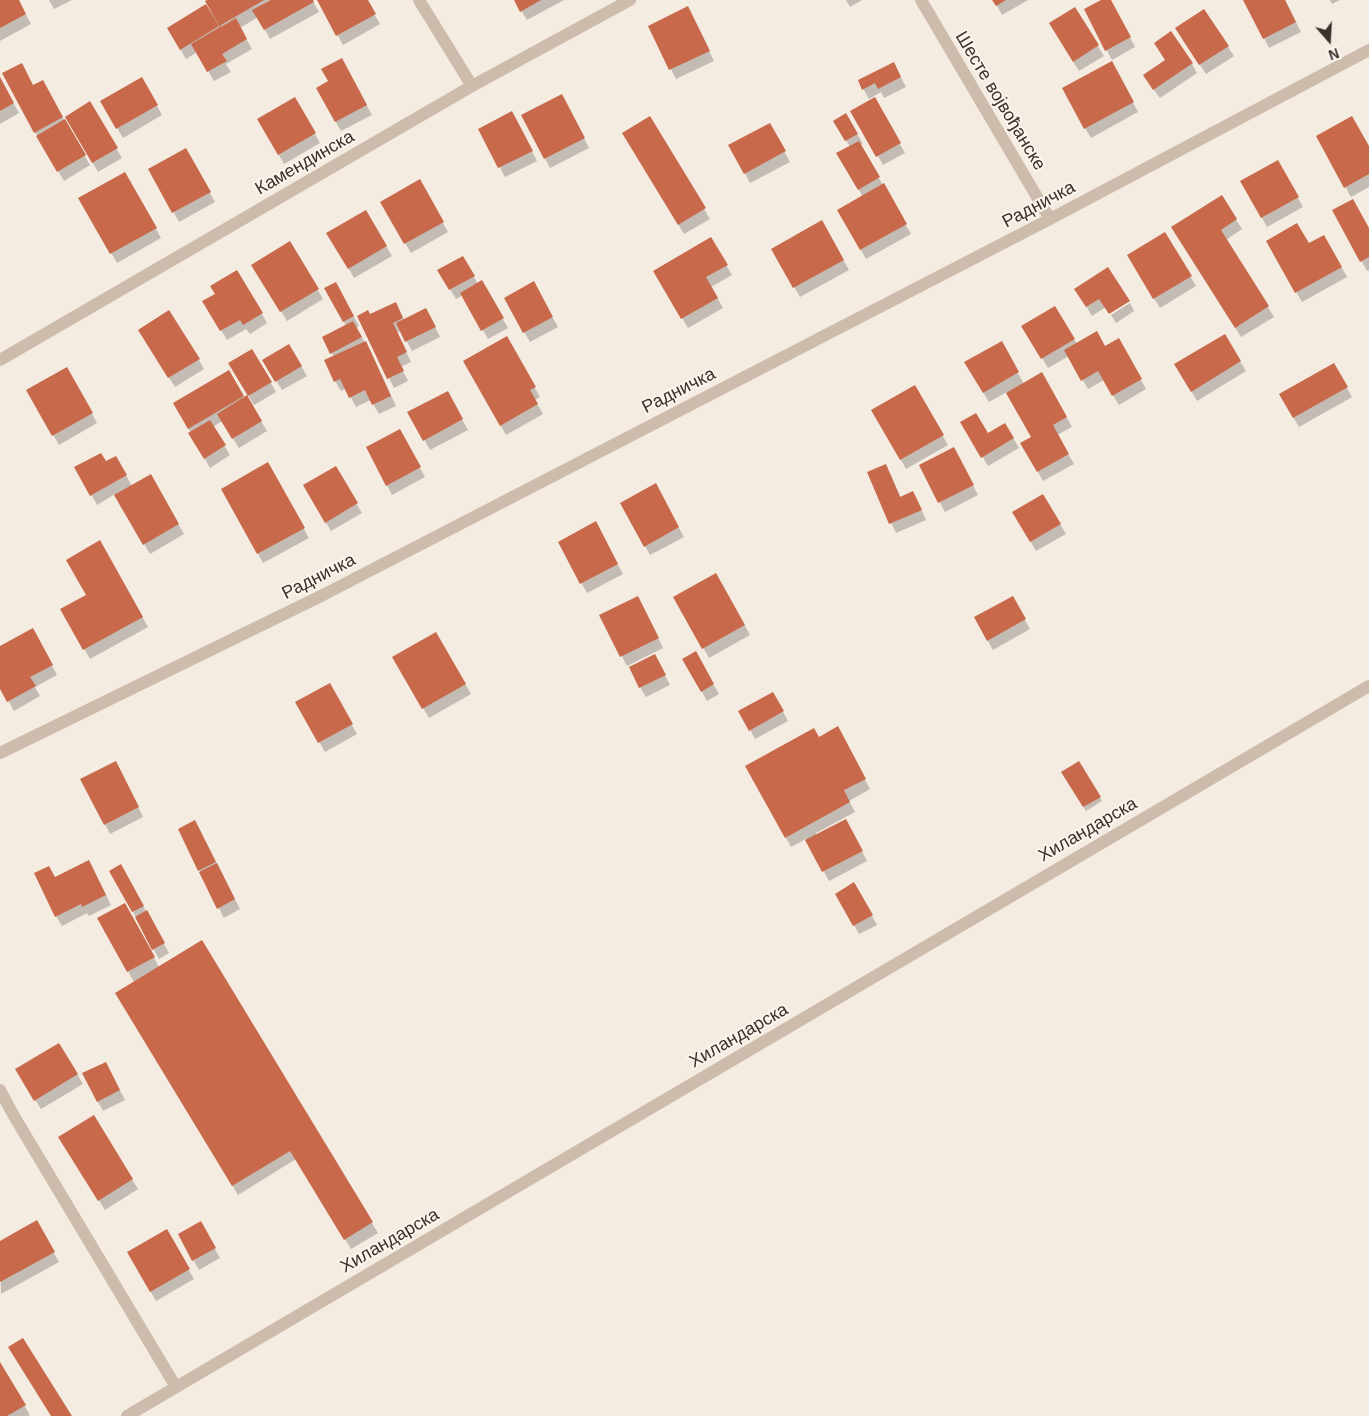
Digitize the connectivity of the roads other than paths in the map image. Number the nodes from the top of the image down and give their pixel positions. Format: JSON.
{"nodes":[{"id":1,"x":419,"y":0,"type":"edge"},
{"id":2,"x":630,"y":0,"type":"edge"},
{"id":3,"x":920,"y":0,"type":"edge"},
{"id":4,"x":1369,"y":50,"type":"edge"},
{"id":5,"x":472,"y":86,"type":"junction"},
{"id":6,"x":1050,"y":219,"type":"junction"},
{"id":7,"x":0,"y":360,"type":"edge"},
{"id":8,"x":1369,"y":686,"type":"edge"},
{"id":9,"x":0,"y":753,"type":"edge"},
{"id":10,"x":0,"y":1090,"type":"edge"},
{"id":11,"x":176,"y":1387,"type":"junction"},
{"id":12,"x":127,"y":1416,"type":"edge"}],
"edges":[{"from":1,"to":5,"type":"street"},
{"from":2,"to":5,"type":"street","name":"Камендинска"},
{"from":3,"to":6,"type":"street","name":"Шесте војвођанске"},
{"from":4,"to":6,"type":"street","name":"Радничка"},
{"from":5,"to":7,"type":"street","name":"Камендинска"},
{"from":6,"to":9,"type":"street","name":"Радничка"},
{"from":8,"to":11,"type":"street","name":"Хиландарска"},
{"from":10,"to":11,"type":"street"},
{"from":11,"to":12,"type":"street","name":"Хиландарска"}]}
